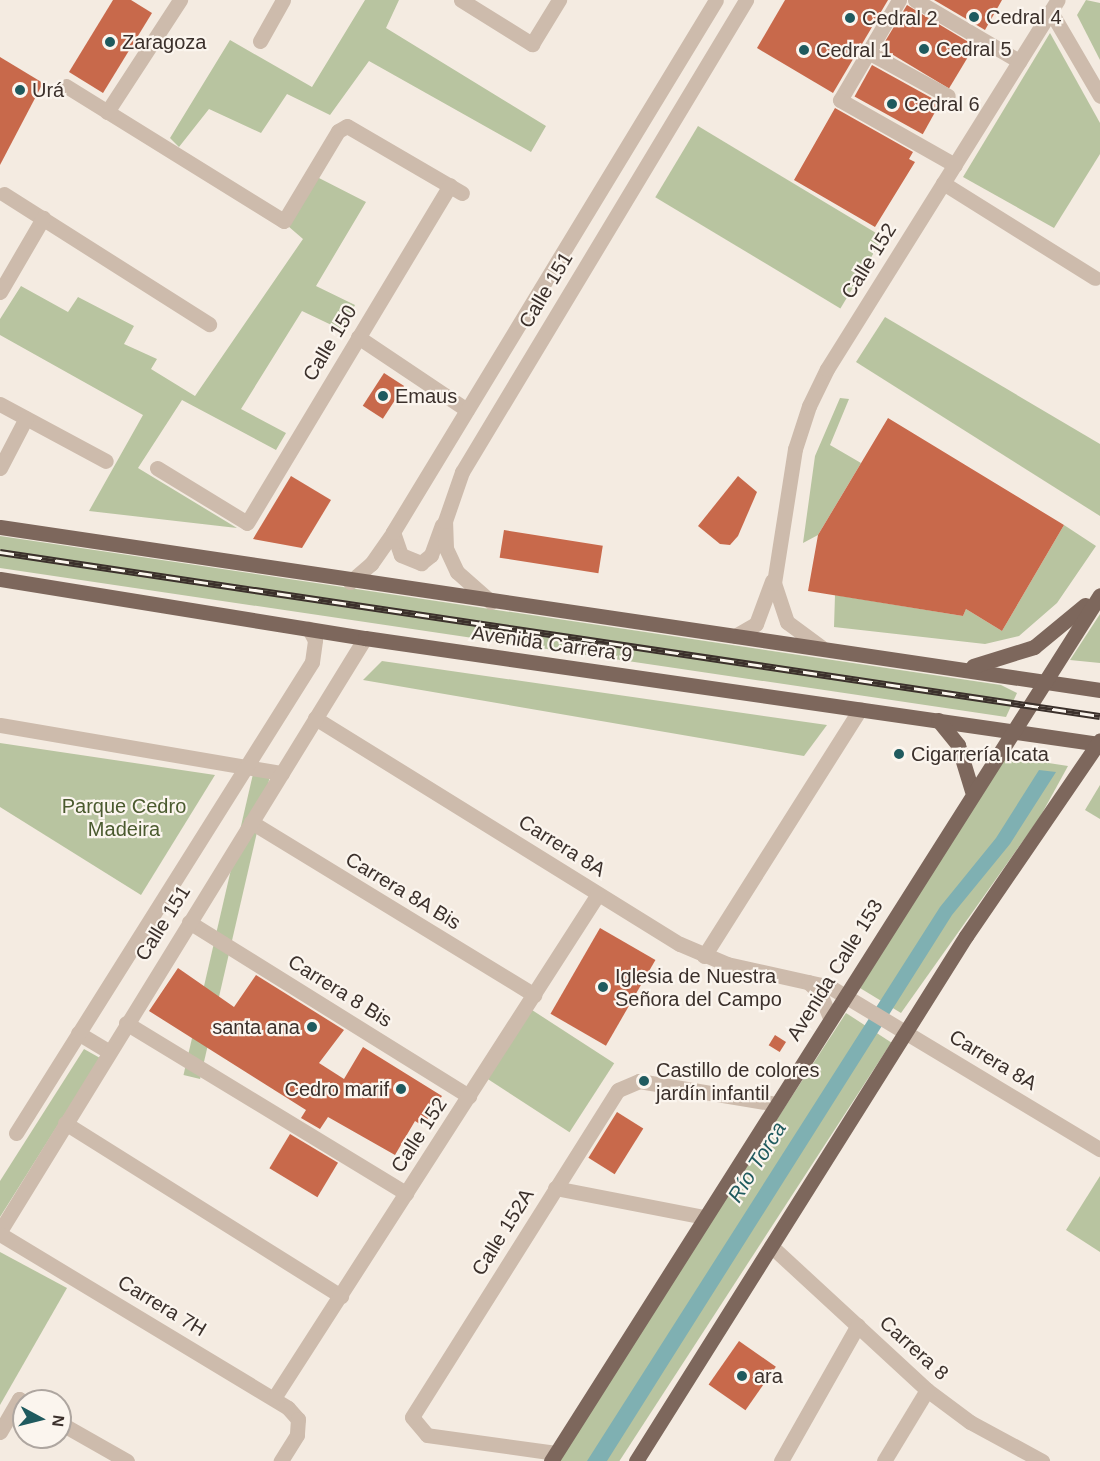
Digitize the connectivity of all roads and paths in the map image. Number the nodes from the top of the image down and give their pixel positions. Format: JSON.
{"nodes":[{"id":1,"x":179,"y":0,"type":"edge"},
{"id":2,"x":283,"y":0,"type":"edge"},
{"id":3,"x":461,"y":0,"type":"edge"},
{"id":4,"x":559,"y":0,"type":"edge"},
{"id":5,"x":716,"y":0,"type":"edge"},
{"id":6,"x":746,"y":0,"type":"edge"},
{"id":7,"x":899,"y":0,"type":"edge"},
{"id":8,"x":915,"y":0,"type":"edge"},
{"id":9,"x":1054,"y":6,"type":"edge"},
{"id":10,"x":260,"y":41,"type":"dead end"},
{"id":11,"x":868,"y":52,"type":"junction"},
{"id":12,"x":1019,"y":61,"type":"junction"},
{"id":13,"x":66,"y":86,"type":"dead end"},
{"id":14,"x":948,"y":96,"type":"dead end"},
{"id":15,"x":1100,"y":96,"type":"edge"},
{"id":16,"x":107,"y":112,"type":"junction"},
{"id":17,"x":955,"y":165,"type":"junction"},
{"id":18,"x":944,"y":183,"type":"junction"},
{"id":19,"x":4,"y":194,"type":"dead end"},
{"id":20,"x":44,"y":218,"type":"junction"},
{"id":21,"x":1095,"y":278,"type":"dead end"},
{"id":22,"x":0,"y":292,"type":"edge"},
{"id":23,"x":209,"y":324,"type":"dead end"},
{"id":24,"x":358,"y":338,"type":"junction"},
{"id":25,"x":0,"y":404,"type":"edge"},
{"id":26,"x":467,"y":410,"type":"junction"},
{"id":27,"x":26,"y":418,"type":"junction"},
{"id":28,"x":106,"y":461,"type":"dead end"},
{"id":29,"x":0,"y":468,"type":"edge"},
{"id":30,"x":157,"y":468,"type":"dead end"},
{"id":31,"x":448,"y":508,"type":"junction"},
{"id":32,"x":0,"y":526,"type":"edge"},
{"id":33,"x":393,"y":532,"type":"junction"},
{"id":34,"x":776,"y":569,"type":"junction"},
{"id":35,"x":0,"y":579,"type":"edge"},
{"id":36,"x":350,"y":582,"type":"junction"},
{"id":37,"x":1100,"y":590,"type":"edge"},
{"id":38,"x":1100,"y":595,"type":"edge"},
{"id":39,"x":492,"y":602,"type":"junction"},
{"id":40,"x":309,"y":630,"type":"junction"},
{"id":41,"x":735,"y":636,"type":"junction"},
{"id":42,"x":365,"y":638,"type":"junction"},
{"id":43,"x":826,"y":649,"type":"junction"},
{"id":44,"x":956,"y":668,"type":"junction"},
{"id":45,"x":1043,"y":681,"type":"junction"},
{"id":46,"x":1100,"y":690,"type":"edge"},
{"id":47,"x":860,"y":709,"type":"junction"},
{"id":48,"x":315,"y":717,"type":"junction"},
{"id":49,"x":938,"y":720,"type":"junction"},
{"id":50,"x":0,"y":725,"type":"edge"},
{"id":51,"x":1010,"y":730,"type":"junction"},
{"id":52,"x":1095,"y":742,"type":"edge"},
{"id":53,"x":247,"y":765,"type":"junction"},
{"id":54,"x":282,"y":772,"type":"junction"},
{"id":55,"x":972,"y":791,"type":"junction"},
{"id":56,"x":251,"y":822,"type":"junction"},
{"id":57,"x":598,"y":894,"type":"junction"},
{"id":58,"x":189,"y":922,"type":"junction"},
{"id":59,"x":704,"y":956,"type":"junction"},
{"id":60,"x":800,"y":977,"type":"junction"},
{"id":61,"x":534,"y":995,"type":"junction"},
{"id":62,"x":844,"y":995,"type":"junction"},
{"id":63,"x":830,"y":1018,"type":"junction"},
{"id":64,"x":126,"y":1023,"type":"junction"},
{"id":65,"x":899,"y":1028,"type":"junction"},
{"id":66,"x":78,"y":1034,"type":"junction"},
{"id":67,"x":108,"y":1051,"type":"junction"},
{"id":68,"x":469,"y":1096,"type":"junction"},
{"id":69,"x":776,"y":1104,"type":"junction"},
{"id":70,"x":65,"y":1123,"type":"junction"},
{"id":71,"x":16,"y":1133,"type":"dead end"},
{"id":72,"x":1100,"y":1149,"type":"edge"},
{"id":73,"x":555,"y":1188,"type":"junction"},
{"id":74,"x":406,"y":1193,"type":"junction"},
{"id":75,"x":704,"y":1217,"type":"junction"},
{"id":76,"x":0,"y":1233,"type":"edge"},
{"id":77,"x":771,"y":1246,"type":"junction"},
{"id":78,"x":340,"y":1296,"type":"junction"},
{"id":79,"x":858,"y":1325,"type":"junction"},
{"id":80,"x":927,"y":1390,"type":"junction"},
{"id":81,"x":274,"y":1398,"type":"junction"},
{"id":82,"x":12,"y":1414,"type":"edge"},
{"id":83,"x":72,"y":1429,"type":"edge"},
{"id":84,"x":0,"y":1432,"type":"edge"},
{"id":85,"x":553,"y":1457,"type":"edge"},
{"id":86,"x":127,"y":1461,"type":"edge"},
{"id":87,"x":281,"y":1461,"type":"edge"},
{"id":88,"x":636,"y":1461,"type":"edge"},
{"id":89,"x":781,"y":1461,"type":"edge"},
{"id":90,"x":884,"y":1461,"type":"edge"},
{"id":91,"x":1042,"y":1461,"type":"edge"}],
"edges":[{"from":1,"to":16,"type":"street"},
{"from":2,"to":10,"type":"street"},
{"from":3,"to":4,"type":"street"},
{"from":5,"to":26,"type":"street","name":"Calle 151"},
{"from":6,"to":31,"type":"street","name":"Calle 151"},
{"from":7,"to":11,"type":"street"},
{"from":8,"to":12,"type":"street"},
{"from":9,"to":12,"type":"street","name":"Calle 152"},
{"from":9,"to":15,"type":"street"},
{"from":11,"to":14,"type":"street"},
{"from":11,"to":17,"type":"street"},
{"from":12,"to":17,"type":"street","name":"Calle 152"},
{"from":13,"to":16,"type":"street"},
{"from":16,"to":24,"type":"street","name":"Calle 150"},
{"from":17,"to":18,"type":"street","name":"Calle 152"},
{"from":18,"to":21,"type":"street"},
{"from":18,"to":34,"type":"street","name":"Calle 152"},
{"from":19,"to":20,"type":"street"},
{"from":20,"to":22,"type":"street"},
{"from":20,"to":23,"type":"street"},
{"from":24,"to":26,"type":"street"},
{"from":24,"to":30,"type":"street","name":"Calle 150"},
{"from":25,"to":27,"type":"street"},
{"from":26,"to":33,"type":"street","name":"Calle 151"},
{"from":27,"to":28,"type":"street"},
{"from":27,"to":29,"type":"street"},
{"from":31,"to":33,"type":"street"},
{"from":31,"to":39,"type":"street","name":"Calle 151"},
{"from":32,"to":36,"type":"main road","name":"Avenida Carrera 9"},
{"from":33,"to":36,"type":"street","name":"Calle 151"},
{"from":34,"to":41,"type":"street","name":"Calle 152"},
{"from":34,"to":43,"type":"street","name":"Calle 152"},
{"from":35,"to":40,"type":"main road","name":"Avenida Carrera 9"},
{"from":36,"to":39,"type":"main road","name":"Avenida Carrera 9"},
{"from":37,"to":44,"type":"main road"},
{"from":38,"to":45,"type":"main road","name":"Avenida Calle 153"},
{"from":39,"to":41,"type":"main road","name":"Avenida Carrera 9"},
{"from":40,"to":42,"type":"main road","name":"Avenida Carrera 9"},
{"from":40,"to":53,"type":"street","name":"Calle 151"},
{"from":41,"to":43,"type":"main road","name":"Avenida Carrera 9"},
{"from":42,"to":47,"type":"main road","name":"Avenida Carrera 9"},
{"from":42,"to":48,"type":"street","name":"Calle 151"},
{"from":43,"to":44,"type":"main road","name":"Avenida Carrera 9"},
{"from":44,"to":45,"type":"main road","name":"Avenida Carrera 9"},
{"from":45,"to":46,"type":"main road","name":"Avenida Carrera 9"},
{"from":45,"to":51,"type":"main road","name":"Avenida Calle 153"},
{"from":47,"to":49,"type":"main road","name":"Avenida Carrera 9"},
{"from":47,"to":59,"type":"street"},
{"from":48,"to":54,"type":"street","name":"Calle 151"},
{"from":48,"to":57,"type":"street","name":"Carrera 8A"},
{"from":49,"to":51,"type":"main road","name":"Avenida Carrera 9"},
{"from":49,"to":55,"type":"main road"},
{"from":50,"to":53,"type":"street"},
{"from":51,"to":52,"type":"main road","name":"Avenida Carrera 9"},
{"from":51,"to":55,"type":"main road","name":"Avenida Calle 153"},
{"from":52,"to":65,"type":"main road"},
{"from":53,"to":54,"type":"street"},
{"from":53,"to":66,"type":"street","name":"Calle 151"},
{"from":54,"to":56,"type":"street","name":"Calle 151"},
{"from":55,"to":62,"type":"main road","name":"Avenida Calle 153"},
{"from":56,"to":58,"type":"street","name":"Calle 151"},
{"from":56,"to":61,"type":"street","name":"Carrera 8A Bis"},
{"from":57,"to":59,"type":"street","name":"Carrera 8A"},
{"from":57,"to":61,"type":"street","name":"Calle 152"},
{"from":58,"to":64,"type":"street","name":"Calle 151"},
{"from":58,"to":68,"type":"street","name":"Carrera 8 Bis"},
{"from":59,"to":60,"type":"street","name":"Carrera 8A"},
{"from":60,"to":62,"type":"street","name":"Carrera 8A"},
{"from":60,"to":63,"type":"street"},
{"from":61,"to":68,"type":"street","name":"Calle 152"},
{"from":62,"to":63,"type":"main road","name":"Avenida Calle 153"},
{"from":62,"to":65,"type":"street","name":"Carrera 8A"},
{"from":63,"to":69,"type":"main road","name":"Avenida Calle 153"},
{"from":64,"to":67,"type":"street","name":"Calle 151"},
{"from":64,"to":74,"type":"street"},
{"from":65,"to":72,"type":"street","name":"Carrera 8A"},
{"from":65,"to":77,"type":"main road"},
{"from":66,"to":67,"type":"street"},
{"from":66,"to":71,"type":"street","name":"Calle 151"},
{"from":67,"to":70,"type":"street","name":"Calle 151"},
{"from":68,"to":74,"type":"street","name":"Calle 152"},
{"from":69,"to":73,"type":"street","name":"Calle 152A"},
{"from":69,"to":75,"type":"main road","name":"Avenida Calle 153"},
{"from":70,"to":76,"type":"street","name":"Calle 151"},
{"from":70,"to":78,"type":"street"},
{"from":73,"to":75,"type":"street"},
{"from":73,"to":85,"type":"street","name":"Calle 152A"},
{"from":74,"to":78,"type":"street","name":"Calle 152"},
{"from":75,"to":85,"type":"main road","name":"Avenida Calle 153"},
{"from":76,"to":81,"type":"street","name":"Carrera 7H"},
{"from":77,"to":79,"type":"street","name":"Carrera 8"},
{"from":77,"to":88,"type":"main road"},
{"from":78,"to":81,"type":"street","name":"Calle 152"},
{"from":79,"to":80,"type":"street","name":"Carrera 8"},
{"from":79,"to":89,"type":"street"},
{"from":80,"to":90,"type":"street"},
{"from":80,"to":91,"type":"street","name":"Carrera 8"},
{"from":81,"to":87,"type":"street","name":"Carrera 7H"},
{"from":82,"to":84,"type":"street"},
{"from":83,"to":86,"type":"street"}]}
